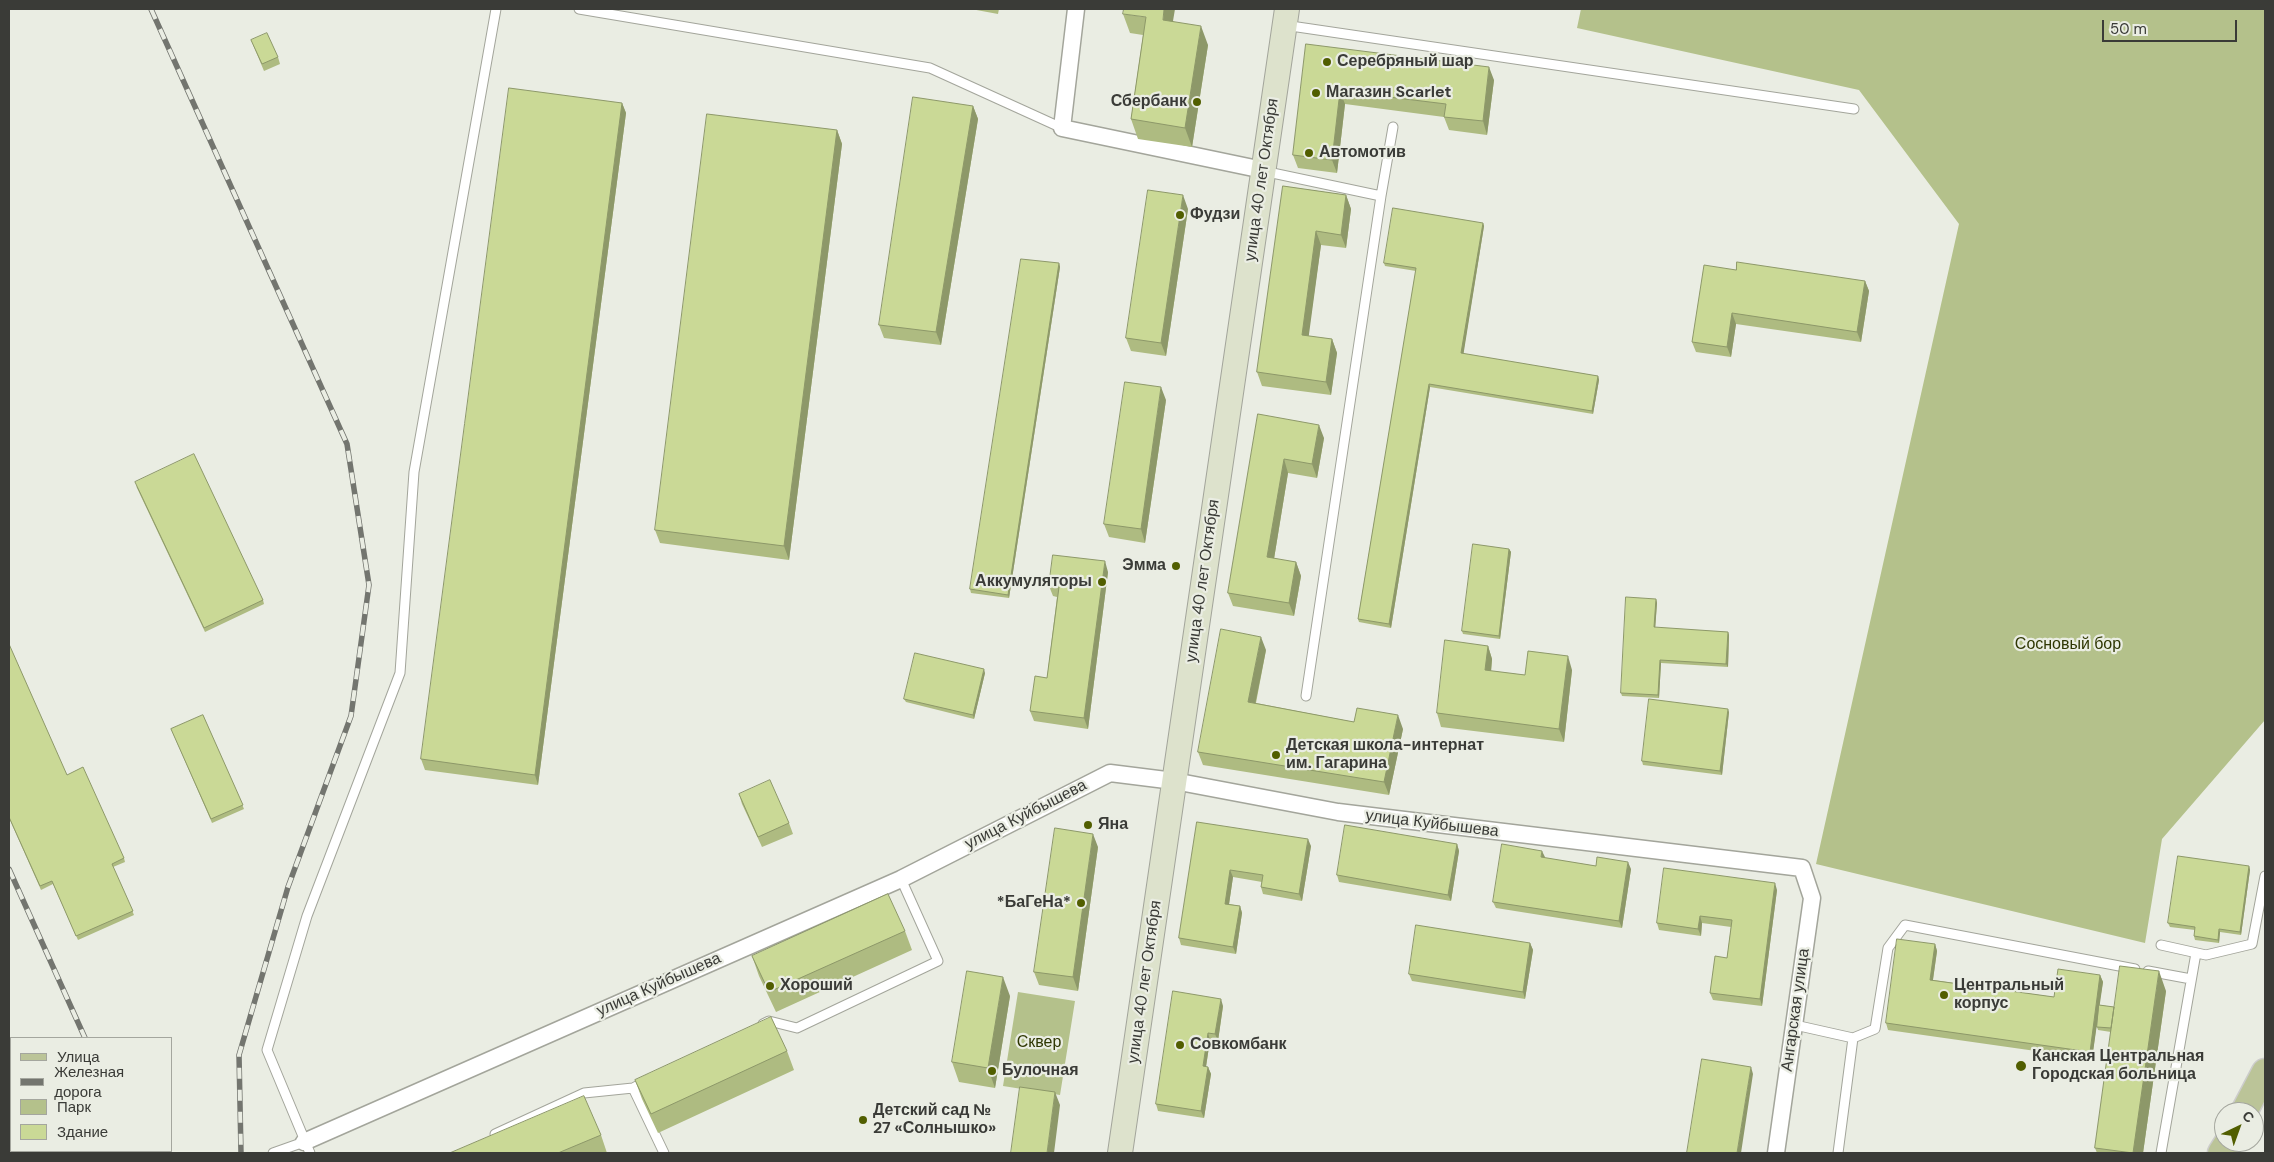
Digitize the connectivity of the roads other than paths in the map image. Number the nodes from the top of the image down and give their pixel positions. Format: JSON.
{"nodes":[{"id":1,"x":496,"y":9,"type":"edge"},
{"id":2,"x":579,"y":9,"type":"edge"},
{"id":3,"x":1076,"y":9,"type":"edge"},
{"id":4,"x":1285,"y":17,"type":"edge"},
{"id":5,"x":1854,"y":109,"type":"dead end"},
{"id":6,"x":1062,"y":128,"type":"junction"},
{"id":7,"x":1393,"y":128,"type":"dead end"},
{"id":8,"x":1263,"y":170,"type":"junction"},
{"id":9,"x":1380,"y":196,"type":"junction"},
{"id":10,"x":1306,"y":696,"type":"dead end"},
{"id":11,"x":1174,"y":781,"type":"junction"},
{"id":12,"x":1802,"y":868,"type":"joint"},
{"id":13,"x":2265,"y":876,"type":"edge"},
{"id":14,"x":901,"y":879,"type":"junction"},
{"id":15,"x":2161,"y":945,"type":"dead end"},
{"id":16,"x":2196,"y":953,"type":"junction"},
{"id":17,"x":2191,"y":979,"type":"junction"},
{"id":18,"x":1794,"y":1026,"type":"junction"},
{"id":19,"x":752,"y":1030,"type":"edge"},
{"id":20,"x":1853,"y":1038,"type":"junction"},
{"id":21,"x":2265,"y":1072,"type":"edge"},
{"id":22,"x":658,"y":1075,"type":"edge"},
{"id":23,"x":632,"y":1088,"type":"junction"},
{"id":24,"x":2249,"y":1102,"type":"edge"},
{"id":25,"x":488,"y":1137,"type":"edge"},
{"id":26,"x":307,"y":1148,"type":"edge"},
{"id":27,"x":273,"y":1153,"type":"edge"},
{"id":28,"x":664,"y":1153,"type":"edge"},
{"id":29,"x":1120,"y":1153,"type":"edge"},
{"id":30,"x":1776,"y":1153,"type":"edge"},
{"id":31,"x":1838,"y":1153,"type":"edge"},
{"id":32,"x":2161,"y":1153,"type":"edge"}],
"edges":[{"from":1,"to":26,"type":"lane"},
{"from":2,"to":6,"type":"lane"},
{"from":3,"to":6,"type":"street"},
{"from":4,"to":5,"type":"lane"},
{"from":4,"to":8,"type":"main road","name":"улица 40 лет Октября"},
{"from":6,"to":8,"type":"street"},
{"from":7,"to":9,"type":"lane"},
{"from":8,"to":9,"type":"lane"},
{"from":8,"to":11,"type":"main road","name":"улица 40 лет Октября"},
{"from":9,"to":10,"type":"lane"},
{"from":11,"to":12,"type":"street","name":"улица Куйбышева"},
{"from":11,"to":14,"type":"street","name":"улица Куйбышева"},
{"from":11,"to":29,"type":"main road","name":"улица 40 лет Октября"},
{"from":12,"to":18,"type":"street","name":"Ангарская улица"},
{"from":13,"to":16,"type":"lane"},
{"from":14,"to":19,"type":"lane"},
{"from":14,"to":26,"type":"street","name":"улица Куйбышева"},
{"from":15,"to":16,"type":"lane"},
{"from":16,"to":17,"type":"lane"},
{"from":17,"to":20,"type":"lane"},
{"from":17,"to":32,"type":"lane"},
{"from":18,"to":20,"type":"lane"},
{"from":18,"to":30,"type":"street","name":"Ангарская улица"},
{"from":20,"to":31,"type":"lane"},
{"from":21,"to":24,"type":"main road"},
{"from":22,"to":23,"type":"lane"},
{"from":23,"to":25,"type":"lane"},
{"from":23,"to":28,"type":"lane"},
{"from":26,"to":27,"type":"lane"}]}
